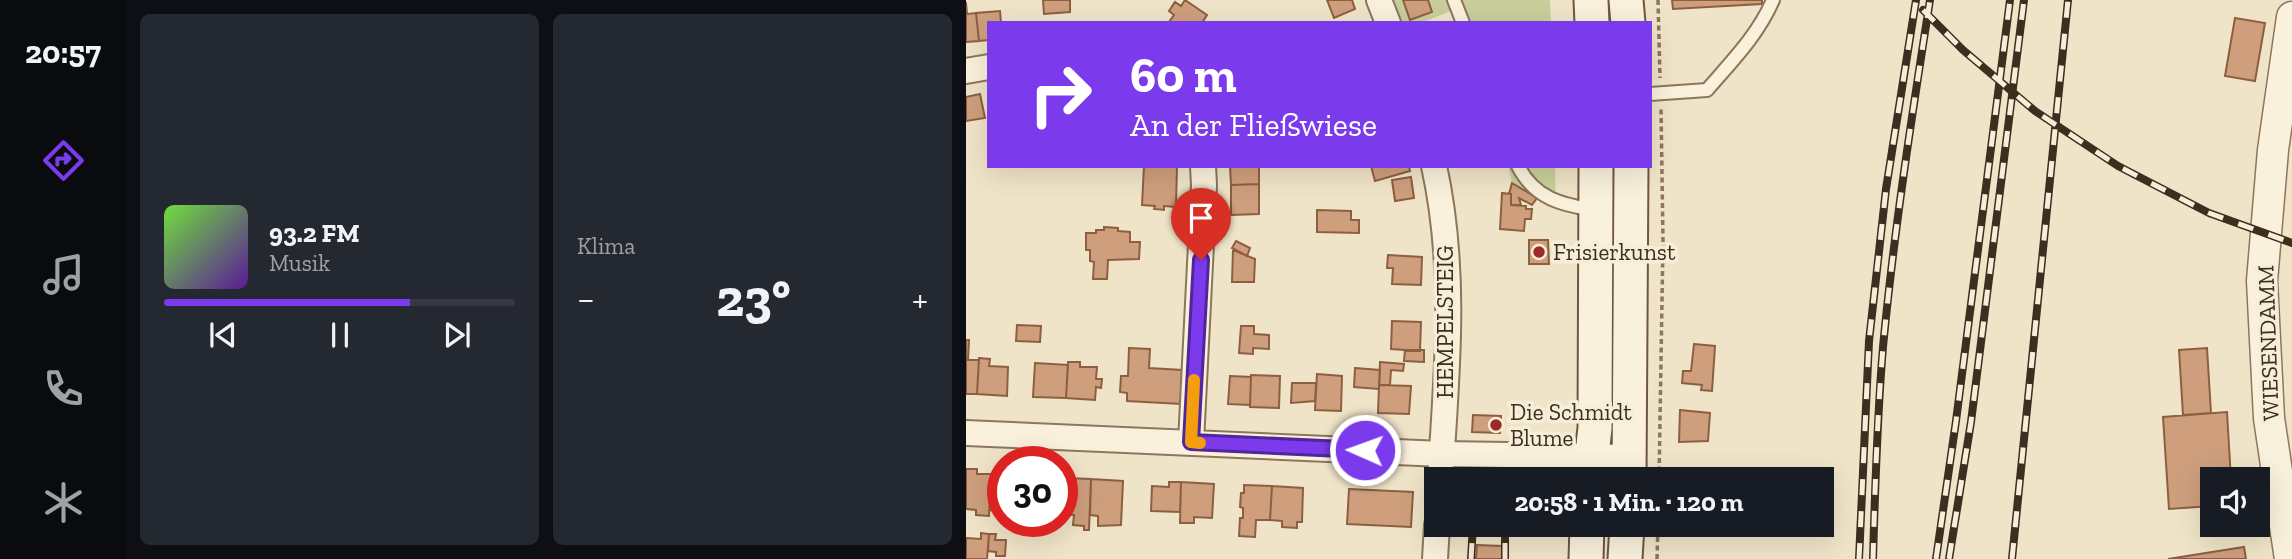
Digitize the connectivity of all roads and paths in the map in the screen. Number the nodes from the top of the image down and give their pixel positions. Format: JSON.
{"nodes":[{"id":1,"x":1379,"y":0,"type":"edge"},
{"id":2,"x":1454,"y":0,"type":"edge"},
{"id":3,"x":1591,"y":0,"type":"edge"},
{"id":4,"x":1626,"y":0,"type":"edge"},
{"id":5,"x":1658,"y":0,"type":"edge"},
{"id":6,"x":1773,"y":0,"type":"edge"},
{"id":7,"x":2292,"y":17,"type":"edge"},
{"id":8,"x":1387,"y":21,"type":"edge"},
{"id":9,"x":1462,"y":21,"type":"edge"},
{"id":10,"x":1592,"y":21,"type":"edge"},
{"id":11,"x":1628,"y":21,"type":"edge"},
{"id":12,"x":987,"y":66,"type":"edge"},
{"id":13,"x":966,"y":71,"type":"edge"},
{"id":14,"x":1656,"y":93,"type":"edge"},
{"id":15,"x":1203,"y":168,"type":"edge"},
{"id":16,"x":1434,"y":168,"type":"edge"},
{"id":17,"x":1519,"y":168,"type":"edge"},
{"id":18,"x":1596,"y":168,"type":"edge"},
{"id":19,"x":1631,"y":168,"type":"edge"},
{"id":20,"x":1596,"y":210,"type":"junction"},
{"id":21,"x":966,"y":433,"type":"edge"},
{"id":22,"x":1191,"y":442,"type":"junction"},
{"id":23,"x":1442,"y":454,"type":"junction"},
{"id":24,"x":1441,"y":467,"type":"edge"},
{"id":25,"x":1570,"y":467,"type":"edge"},
{"id":26,"x":1590,"y":467,"type":"edge"},
{"id":27,"x":1630,"y":467,"type":"edge"},
{"id":28,"x":1659,"y":467,"type":"edge"},
{"id":29,"x":1436,"y":537,"type":"edge"},
{"id":30,"x":1587,"y":537,"type":"edge"},
{"id":31,"x":1627,"y":537,"type":"edge"},
{"id":32,"x":1658,"y":537,"type":"edge"},
{"id":33,"x":1435,"y":559,"type":"edge"},
{"id":34,"x":1586,"y":559,"type":"edge"},
{"id":35,"x":1626,"y":559,"type":"edge"},
{"id":36,"x":1657,"y":559,"type":"edge"},
{"id":37,"x":2290,"y":559,"type":"edge"}],
"edges":[{"from":1,"to":8,"type":"street"},
{"from":2,"to":9,"type":"lane"},
{"from":3,"to":10,"type":"main road"},
{"from":4,"to":11,"type":"main road"},
{"from":5,"to":14,"type":"path"},
{"from":6,"to":14,"type":"lane"},
{"from":7,"to":37,"type":"street","name":"WIESENDAMM"},
{"from":12,"to":13,"type":"street"},
{"from":14,"to":28,"type":"path"},
{"from":15,"to":22,"type":"street"},
{"from":16,"to":23,"type":"street","name":"HEMPELSTEIG"},
{"from":17,"to":20,"type":"lane"},
{"from":18,"to":20,"type":"main road"},
{"from":19,"to":27,"type":"main road"},
{"from":20,"to":26,"type":"main road"},
{"from":21,"to":22,"type":"street"},
{"from":22,"to":23,"type":"street"},
{"from":23,"to":24,"type":"street","name":"HEMPELSTEIG"},
{"from":23,"to":25,"type":"street"},
{"from":29,"to":33,"type":"street"},
{"from":30,"to":34,"type":"main road"},
{"from":31,"to":35,"type":"main road"},
{"from":32,"to":36,"type":"path"}]}
